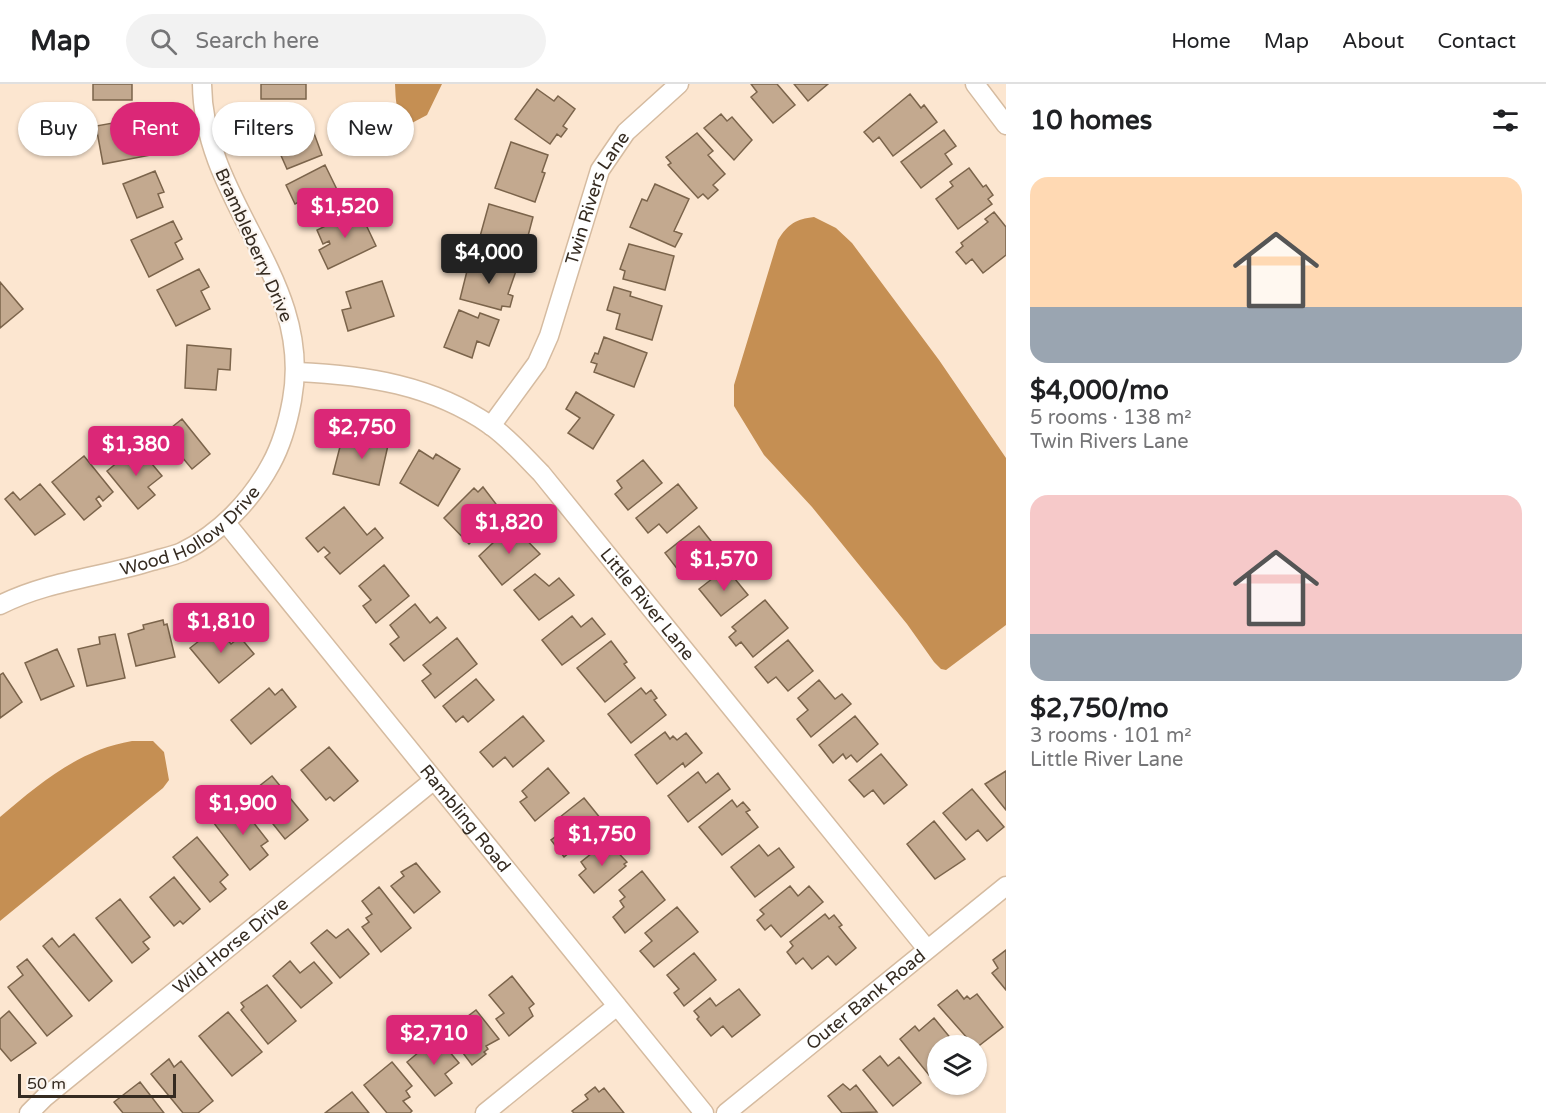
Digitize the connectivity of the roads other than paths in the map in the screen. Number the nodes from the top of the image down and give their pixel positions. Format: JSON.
{"nodes":[{"id":1,"x":202,"y":84,"type":"edge"},
{"id":2,"x":679,"y":84,"type":"edge"},
{"id":3,"x":975,"y":84,"type":"edge"},
{"id":4,"x":1006,"y":125,"type":"edge"},
{"id":5,"x":297,"y":372,"type":"junction"},
{"id":6,"x":491,"y":426,"type":"junction"},
{"id":7,"x":226,"y":523,"type":"junction"},
{"id":8,"x":0,"y":605,"type":"edge"},
{"id":9,"x":434,"y":780,"type":"junction"},
{"id":10,"x":1006,"y":886,"type":"edge"},
{"id":11,"x":927,"y":949,"type":"junction"},
{"id":12,"x":617,"y":1006,"type":"junction"},
{"id":13,"x":29,"y":1113,"type":"edge"},
{"id":14,"x":485,"y":1113,"type":"edge"},
{"id":15,"x":704,"y":1113,"type":"edge"},
{"id":16,"x":726,"y":1113,"type":"edge"}],
"edges":[{"from":1,"to":5,"type":"street","name":"Brambleberry Drive"},
{"from":2,"to":6,"type":"street","name":"Twin Rivers Lane"},
{"from":3,"to":4,"type":"street"},
{"from":5,"to":6,"type":"street","name":"Little River Lane"},
{"from":5,"to":7,"type":"street","name":"Wood Hollow Drive"},
{"from":6,"to":11,"type":"street","name":"Little River Lane"},
{"from":7,"to":8,"type":"street","name":"Wood Hollow Drive"},
{"from":7,"to":9,"type":"street","name":"Rambling Road"},
{"from":9,"to":12,"type":"street","name":"Rambling Road"},
{"from":9,"to":13,"type":"street","name":"Wild Horse Drive"},
{"from":10,"to":11,"type":"street","name":"Outer Bank Road"},
{"from":11,"to":16,"type":"street","name":"Outer Bank Road"},
{"from":12,"to":14,"type":"street"},
{"from":12,"to":15,"type":"street","name":"Rambling Road"}]}
